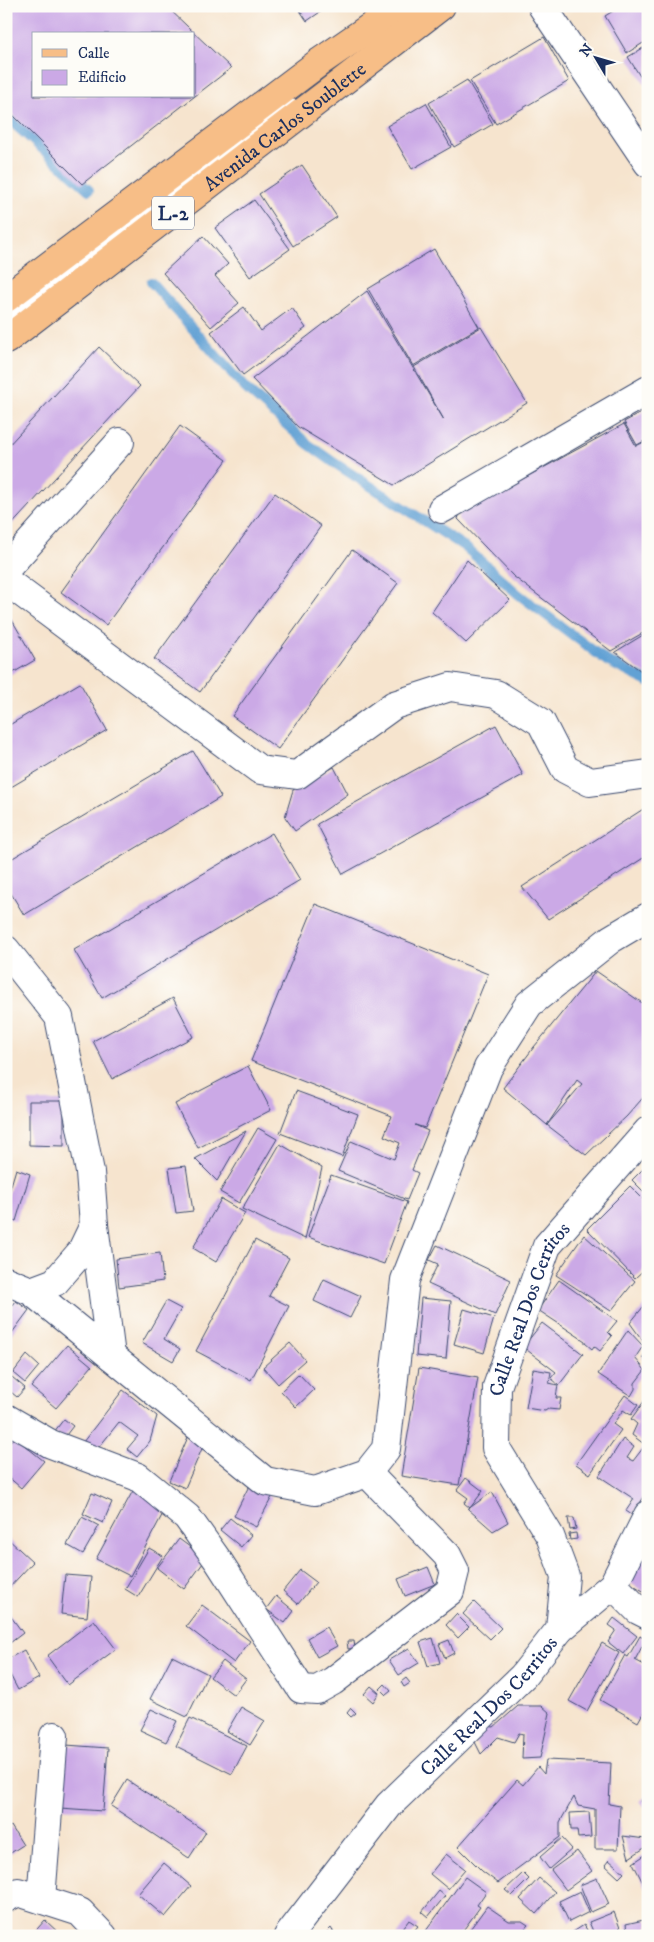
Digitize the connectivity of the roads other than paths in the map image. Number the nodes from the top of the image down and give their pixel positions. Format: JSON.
{"nodes":[{"id":1,"x":441,"y":6,"type":"edge"},
{"id":2,"x":542,"y":6,"type":"edge"},
{"id":3,"x":410,"y":15,"type":"edge"},
{"id":4,"x":321,"y":61,"type":"junction"},
{"id":5,"x":339,"y":85,"type":"junction"},
{"id":6,"x":272,"y":117,"type":"junction"},
{"id":7,"x":648,"y":163,"type":"edge"},
{"id":8,"x":6,"y":298,"type":"edge"},
{"id":9,"x":6,"y":316,"type":"edge"},
{"id":10,"x":6,"y":340,"type":"edge"},
{"id":11,"x":648,"y":390,"type":"edge"},
{"id":12,"x":120,"y":442,"type":"dead end"},
{"id":13,"x":442,"y":510,"type":"dead end"},
{"id":14,"x":6,"y":569,"type":"edge"},
{"id":15,"x":6,"y":581,"type":"edge"},
{"id":16,"x":648,"y":774,"type":"edge"},
{"id":17,"x":648,"y":917,"type":"edge"},
{"id":18,"x":6,"y":950,"type":"edge"},
{"id":19,"x":648,"y":1131,"type":"edge"},
{"id":20,"x":94,"y":1225,"type":"junction"},
{"id":21,"x":6,"y":1281,"type":"edge"},
{"id":22,"x":31,"y":1291,"type":"junction"},
{"id":23,"x":111,"y":1356,"type":"junction"},
{"id":24,"x":6,"y":1418,"type":"edge"},
{"id":25,"x":367,"y":1473,"type":"junction"},
{"id":26,"x":648,"y":1514,"type":"edge"},
{"id":27,"x":612,"y":1585,"type":"junction"},
{"id":28,"x":648,"y":1615,"type":"edge"},
{"id":29,"x":560,"y":1629,"type":"junction"},
{"id":30,"x":54,"y":1736,"type":"dead end"},
{"id":31,"x":6,"y":1898,"type":"edge"},
{"id":32,"x":41,"y":1900,"type":"junction"},
{"id":33,"x":103,"y":1936,"type":"edge"},
{"id":34,"x":288,"y":1936,"type":"edge"}],
"edges":[{"from":1,"to":3,"type":"main road","number":"L-2"},
{"from":2,"to":7,"type":"street"},
{"from":3,"to":4,"type":"main road","name":"Avenida Carlos Soublette","number":"L-2"},
{"from":3,"to":5,"type":"main road","name":"Avenida Carlos Soublette","number":"L-2"},
{"from":4,"to":6,"type":"lane"},
{"from":4,"to":8,"type":"main road","name":"Avenida Carlos Soublette","number":"L-2"},
{"from":5,"to":6,"type":"lane"},
{"from":5,"to":10,"type":"main road","name":"Avenida Carlos Soublette","number":"L-2"},
{"from":6,"to":9,"type":"lane"},
{"from":11,"to":13,"type":"street"},
{"from":12,"to":14,"type":"street"},
{"from":15,"to":16,"type":"street"},
{"from":17,"to":25,"type":"street"},
{"from":18,"to":20,"type":"street"},
{"from":19,"to":29,"type":"street","name":"Calle Real Dos Cerritos"},
{"from":20,"to":22,"type":"street"},
{"from":20,"to":23,"type":"street"},
{"from":21,"to":22,"type":"street"},
{"from":22,"to":23,"type":"street"},
{"from":23,"to":25,"type":"street"},
{"from":24,"to":25,"type":"street"},
{"from":26,"to":27,"type":"street"},
{"from":27,"to":28,"type":"street"},
{"from":27,"to":29,"type":"street"},
{"from":29,"to":34,"type":"street","name":"Calle Real Dos Cerritos"},
{"from":30,"to":32,"type":"street"},
{"from":31,"to":32,"type":"street"},
{"from":32,"to":33,"type":"street"}]}
